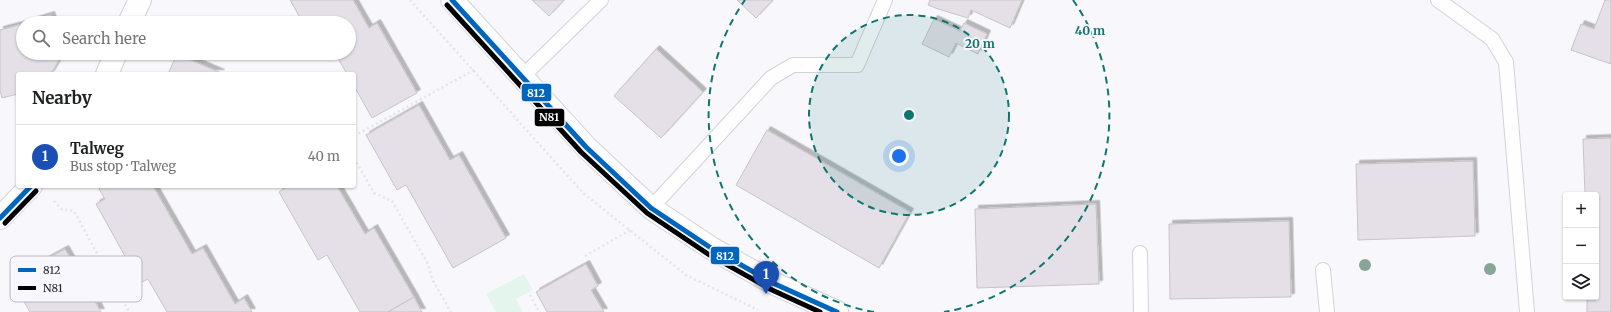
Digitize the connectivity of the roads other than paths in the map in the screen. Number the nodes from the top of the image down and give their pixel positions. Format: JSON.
{"nodes":[{"id":1,"x":140,"y":0,"type":"edge"},
{"id":2,"x":452,"y":0,"type":"edge"},
{"id":3,"x":601,"y":0,"type":"edge"},
{"id":4,"x":885,"y":0,"type":"edge"},
{"id":5,"x":1438,"y":0,"type":"edge"},
{"id":6,"x":132,"y":16,"type":"edge"},
{"id":7,"x":113,"y":60,"type":"edge"},
{"id":8,"x":108,"y":72,"type":"edge"},
{"id":9,"x":522,"y":77,"type":"junction"},
{"id":10,"x":29,"y":188,"type":"edge"},
{"id":11,"x":655,"y":211,"type":"junction"},
{"id":12,"x":0,"y":218,"type":"edge"},
{"id":13,"x":1140,"y":253,"type":"dead end"},
{"id":14,"x":1323,"y":270,"type":"dead end"},
{"id":15,"x":830,"y":311,"type":"edge"},
{"id":16,"x":1141,"y":312,"type":"edge"},
{"id":17,"x":1327,"y":312,"type":"edge"},
{"id":18,"x":1527,"y":312,"type":"edge"}],
"edges":[{"from":1,"to":6,"type":"street"},
{"from":2,"to":9,"type":"street"},
{"from":3,"to":9,"type":"lane"},
{"from":4,"to":11,"type":"lane"},
{"from":5,"to":18,"type":"lane"},
{"from":7,"to":8,"type":"street"},
{"from":9,"to":11,"type":"street"},
{"from":10,"to":12,"type":"street"},
{"from":11,"to":15,"type":"street"},
{"from":13,"to":16,"type":"lane"},
{"from":14,"to":17,"type":"lane"}]}
